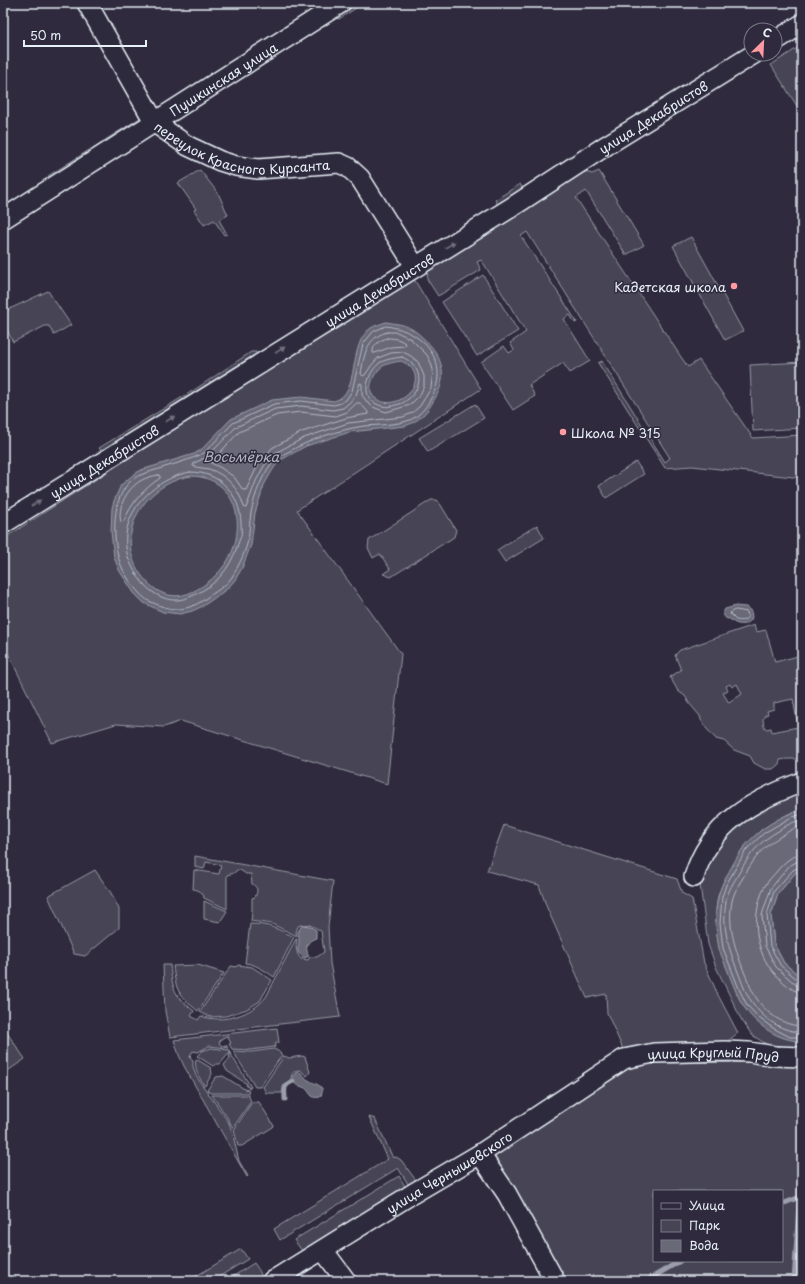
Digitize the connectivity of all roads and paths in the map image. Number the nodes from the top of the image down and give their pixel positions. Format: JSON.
{"nodes":[{"id":1,"x":87,"y":3,"type":"edge"},
{"id":2,"x":341,"y":3,"type":"edge"},
{"id":3,"x":802,"y":24,"type":"edge"},
{"id":4,"x":783,"y":36,"type":"edge"},
{"id":5,"x":743,"y":61,"type":"edge"},
{"id":6,"x":155,"y":123,"type":"junction"},
{"id":7,"x":3,"y":219,"type":"edge"},
{"id":8,"x":416,"y":266,"type":"junction"},
{"id":9,"x":3,"y":524,"type":"edge"},
{"id":10,"x":802,"y":782,"type":"edge"},
{"id":11,"x":694,"y":877,"type":"dead end"},
{"id":12,"x":802,"y":1056,"type":"edge"},
{"id":13,"x":624,"y":1059,"type":"joint"},
{"id":14,"x":480,"y":1154,"type":"junction"},
{"id":15,"x":324,"y":1250,"type":"junction"},
{"id":16,"x":272,"y":1281,"type":"edge"},
{"id":17,"x":346,"y":1281,"type":"edge"},
{"id":18,"x":555,"y":1281,"type":"edge"}],
"edges":[{"from":1,"to":6,"type":"street","name":"переулок Красного Курсанта"},
{"from":2,"to":6,"type":"street","name":"Пушкинская улица"},
{"from":3,"to":4,"type":"street"},
{"from":8,"to":5,"type":"street","name":"улица Декабристов","one_way":true},
{"from":6,"to":7,"type":"street","name":"Пушкинская улица"},
{"from":6,"to":8,"type":"street","name":"переулок Красного Курсанта"},
{"from":9,"to":8,"type":"street","name":"улица Декабристов","one_way":true},
{"from":10,"to":11,"type":"street"},
{"from":12,"to":13,"type":"street","name":"улица Круглый Пруд"},
{"from":13,"to":14,"type":"street","name":"улица Чернышевского"},
{"from":14,"to":15,"type":"street","name":"улица Чернышевского"},
{"from":14,"to":18,"type":"street"},
{"from":15,"to":16,"type":"street","name":"улица Чернышевского"},
{"from":15,"to":17,"type":"street"}]}
